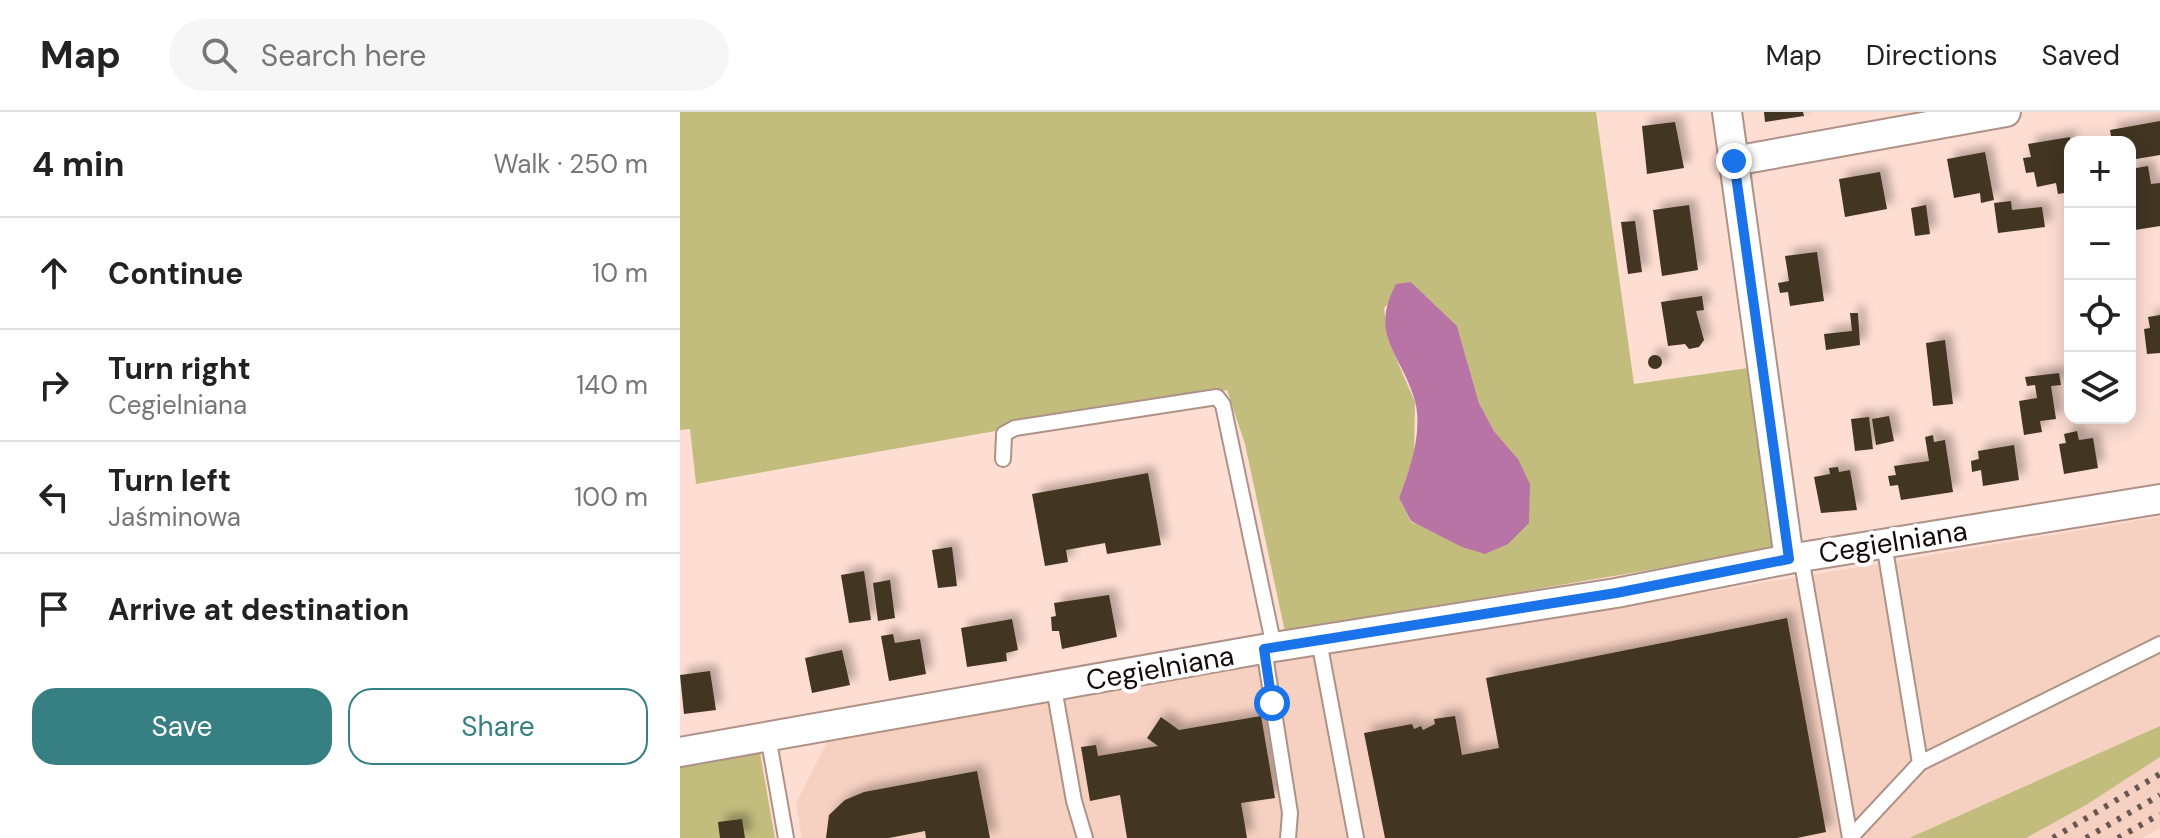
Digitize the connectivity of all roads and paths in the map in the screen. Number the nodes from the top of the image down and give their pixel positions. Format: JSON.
{"nodes":[{"id":1,"x":1727,"y":112,"type":"edge"},
{"id":2,"x":2006,"y":112,"type":"edge"},
{"id":3,"x":1734,"y":161,"type":"junction"},
{"id":4,"x":1003,"y":459,"type":"dead end"},
{"id":5,"x":2160,"y":499,"type":"edge"},
{"id":6,"x":1884,"y":543,"type":"junction"},
{"id":7,"x":1795,"y":558,"type":"junction"},
{"id":8,"x":1319,"y":641,"type":"junction"},
{"id":9,"x":2160,"y":644,"type":"edge"},
{"id":10,"x":1269,"y":648,"type":"junction"},
{"id":11,"x":1054,"y":688,"type":"junction"},
{"id":12,"x":768,"y":736,"type":"junction"},
{"id":13,"x":680,"y":752,"type":"edge"},
{"id":14,"x":1920,"y":763,"type":"junction"},
{"id":15,"x":786,"y":838,"type":"edge"},
{"id":16,"x":1085,"y":838,"type":"edge"},
{"id":17,"x":1288,"y":838,"type":"edge"},
{"id":18,"x":1356,"y":838,"type":"edge"},
{"id":19,"x":1850,"y":838,"type":"edge"}],
"edges":[{"from":1,"to":3,"type":"street"},
{"from":2,"to":3,"type":"street"},
{"from":3,"to":7,"type":"street"},
{"from":4,"to":10,"type":"lane"},
{"from":5,"to":6,"type":"street","name":"Cegielniana"},
{"from":6,"to":7,"type":"street","name":"Cegielniana"},
{"from":6,"to":14,"type":"lane"},
{"from":7,"to":8,"type":"street","name":"Cegielniana"},
{"from":7,"to":19,"type":"lane"},
{"from":8,"to":10,"type":"street","name":"Cegielniana"},
{"from":8,"to":18,"type":"lane"},
{"from":9,"to":14,"type":"lane"},
{"from":10,"to":11,"type":"street","name":"Cegielniana"},
{"from":10,"to":17,"type":"lane"},
{"from":11,"to":12,"type":"street","name":"Cegielniana"},
{"from":11,"to":16,"type":"lane"},
{"from":12,"to":13,"type":"street","name":"Cegielniana"},
{"from":12,"to":15,"type":"lane"},
{"from":14,"to":19,"type":"lane"}]}
